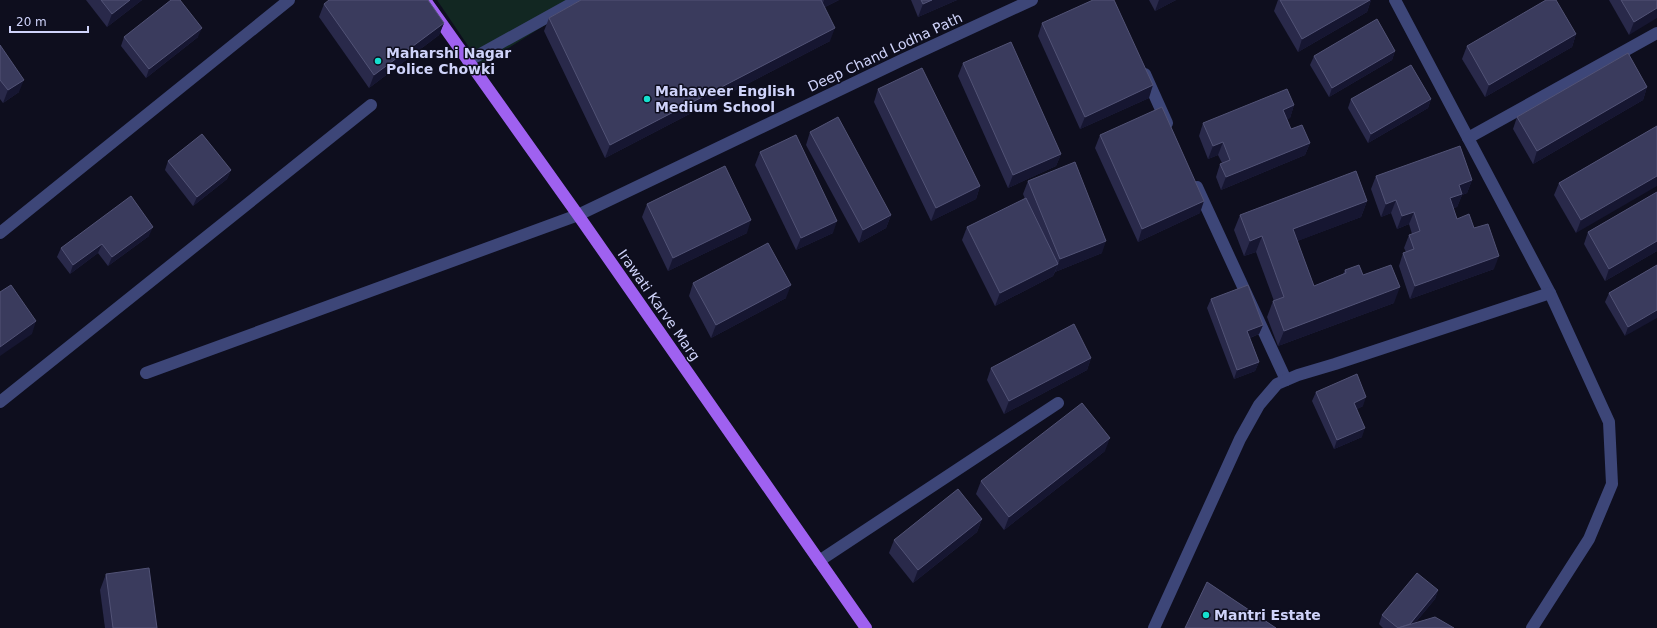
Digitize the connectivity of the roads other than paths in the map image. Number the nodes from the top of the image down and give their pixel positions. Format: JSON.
{"nodes":[{"id":1,"x":289,"y":0,"type":"edge"},
{"id":2,"x":425,"y":0,"type":"edge"},
{"id":3,"x":578,"y":0,"type":"edge"},
{"id":4,"x":1032,"y":0,"type":"edge"},
{"id":5,"x":1395,"y":0,"type":"edge"},
{"id":6,"x":1011,"y":4,"type":"edge"},
{"id":7,"x":1657,"y":33,"type":"edge"},
{"id":8,"x":468,"y":61,"type":"junction"},
{"id":9,"x":1141,"y":65,"type":"edge"},
{"id":10,"x":371,"y":105,"type":"dead end"},
{"id":11,"x":1174,"y":137,"type":"edge"},
{"id":12,"x":1468,"y":138,"type":"junction"},
{"id":13,"x":1194,"y":180,"type":"edge"},
{"id":14,"x":578,"y":215,"type":"junction"},
{"id":15,"x":0,"y":233,"type":"edge"},
{"id":16,"x":1550,"y":293,"type":"junction"},
{"id":17,"x":146,"y":373,"type":"dead end"},
{"id":18,"x":1286,"y":380,"type":"junction"},
{"id":19,"x":0,"y":402,"type":"edge"},
{"id":20,"x":1058,"y":403,"type":"dead end"},
{"id":21,"x":819,"y":561,"type":"junction"},
{"id":22,"x":866,"y":628,"type":"edge"},
{"id":23,"x":1154,"y":628,"type":"edge"},
{"id":24,"x":1532,"y":628,"type":"edge"}],
"edges":[{"from":1,"to":15,"type":"street"},
{"from":2,"to":8,"type":"main road","name":"Irawati Karve Marg"},
{"from":3,"to":8,"type":"street"},
{"from":4,"to":6,"type":"street","name":"Deep Chand Lodha Path"},
{"from":5,"to":12,"type":"street"},
{"from":6,"to":14,"type":"street","name":"Deep Chand Lodha Path"},
{"from":7,"to":12,"type":"street"},
{"from":8,"to":14,"type":"main road","name":"Irawati Karve Marg"},
{"from":9,"to":11,"type":"street"},
{"from":10,"to":19,"type":"street"},
{"from":12,"to":16,"type":"street"},
{"from":13,"to":18,"type":"street"},
{"from":14,"to":17,"type":"street","name":"Deep Chand Lodha Path"},
{"from":14,"to":21,"type":"main road","name":"Irawati Karve Marg"},
{"from":16,"to":18,"type":"street"},
{"from":16,"to":24,"type":"street"},
{"from":18,"to":23,"type":"street"},
{"from":20,"to":21,"type":"street"},
{"from":21,"to":22,"type":"main road","name":"Irawati Karve Marg"}]}
